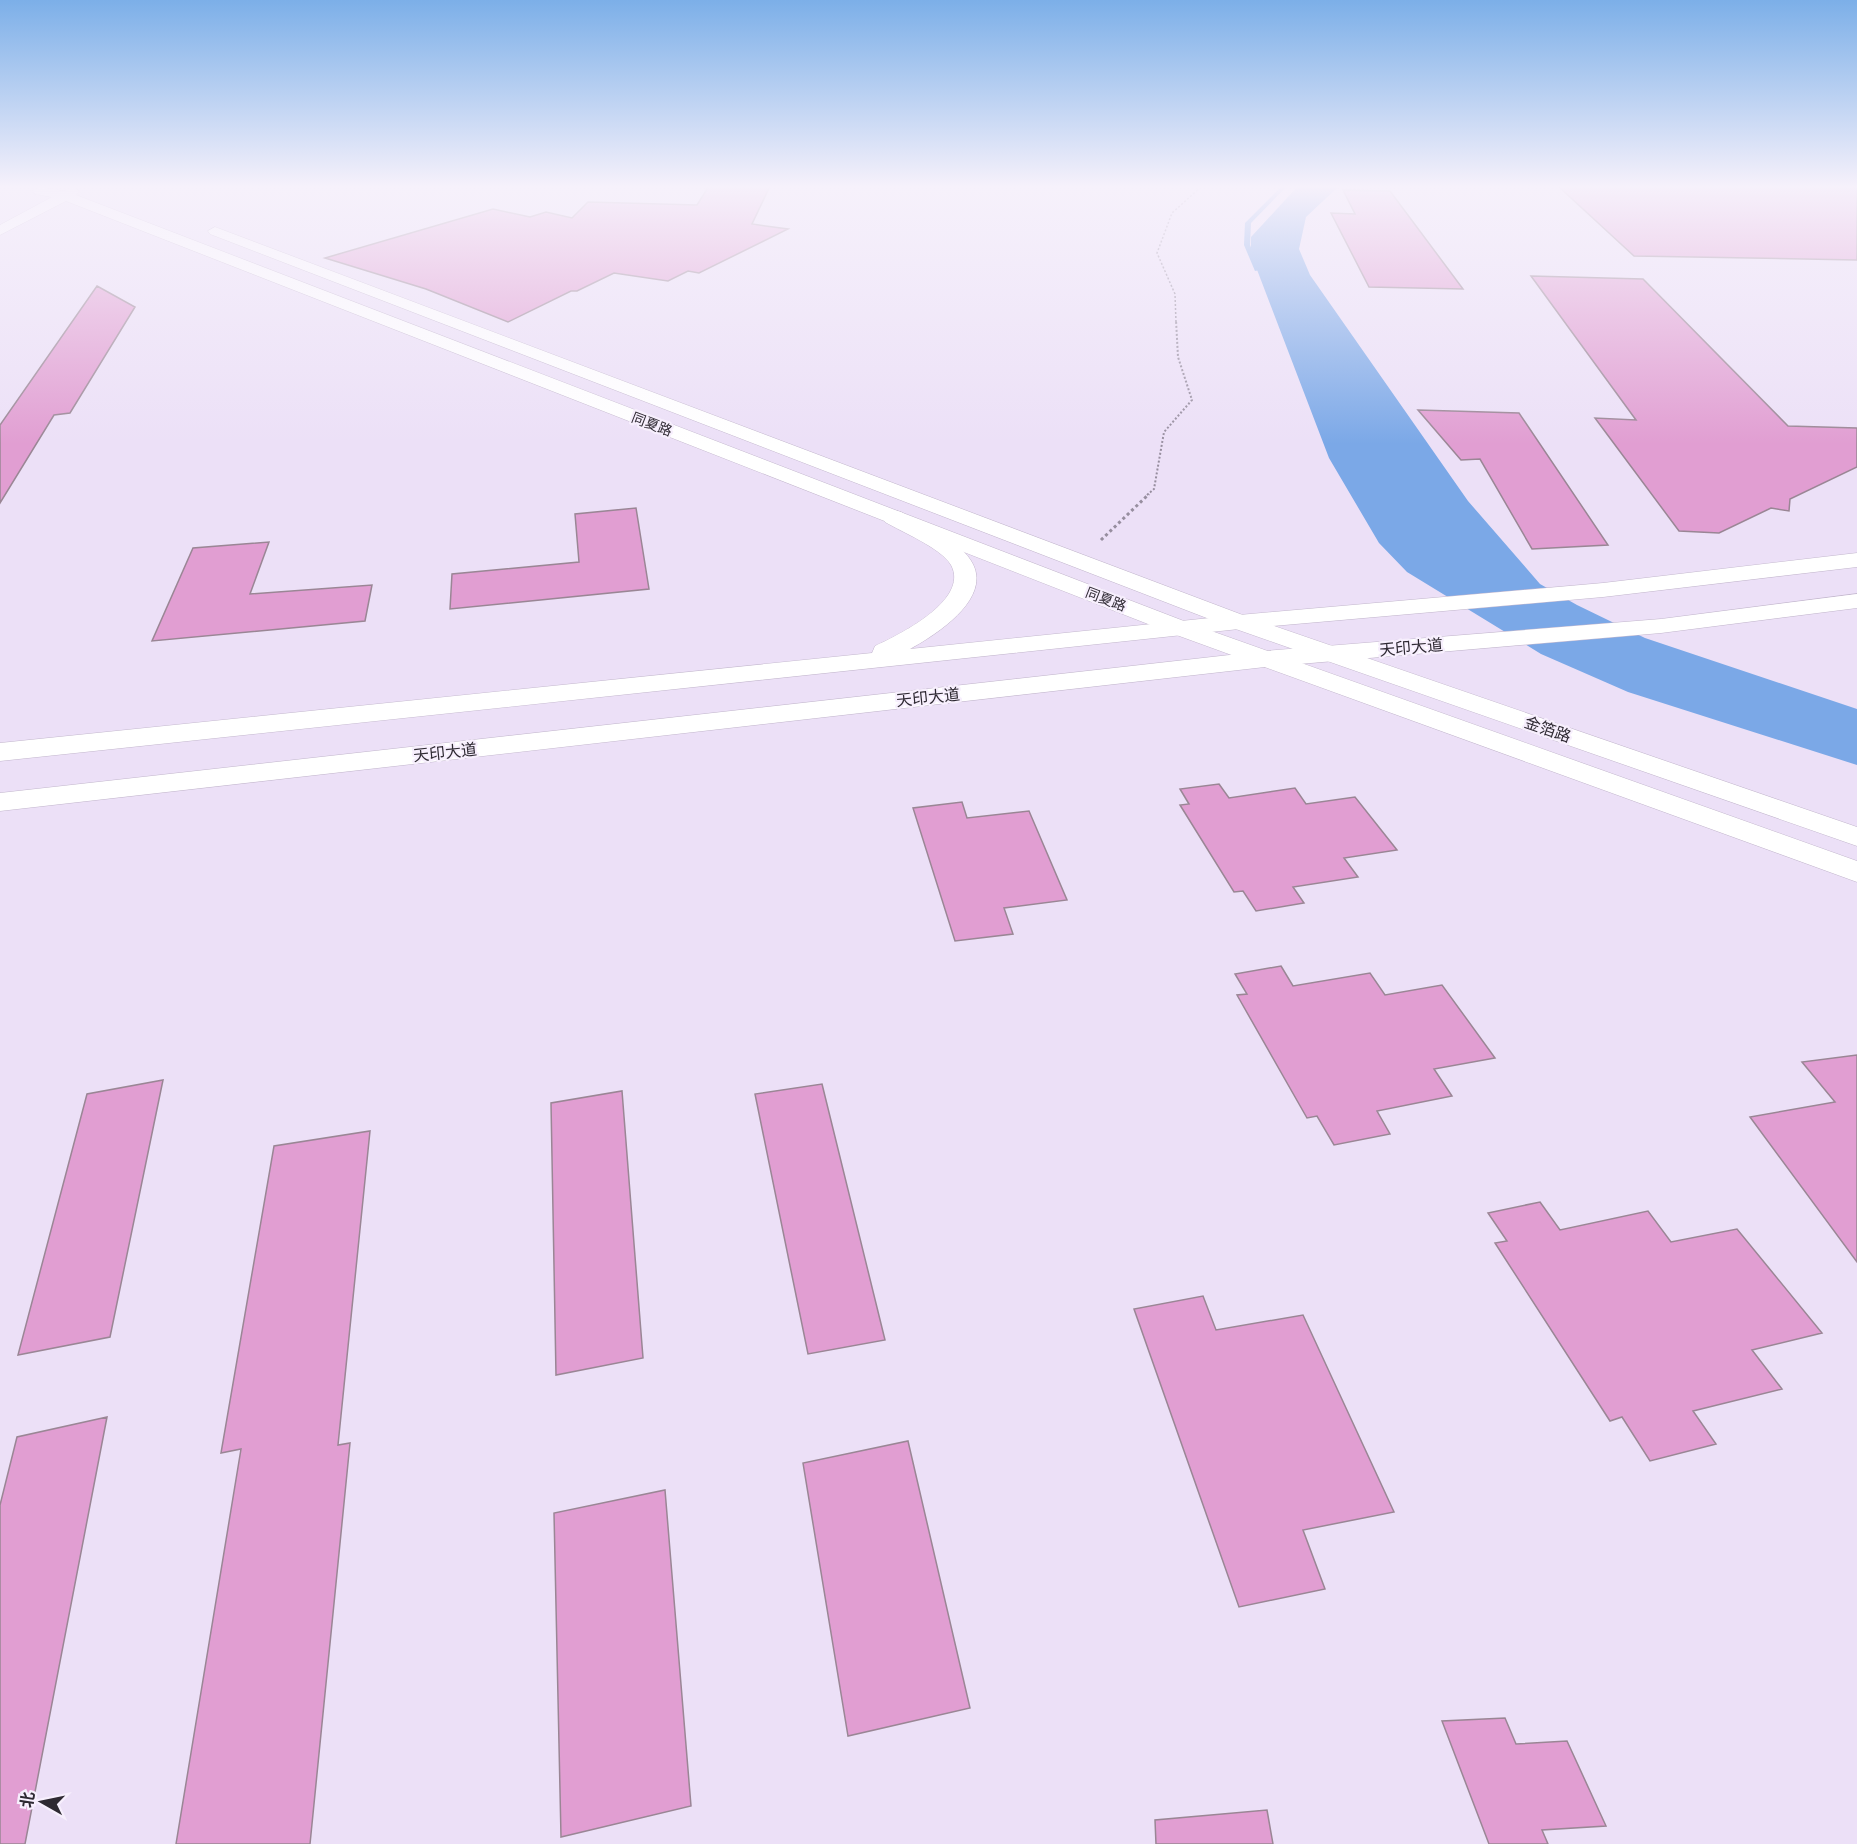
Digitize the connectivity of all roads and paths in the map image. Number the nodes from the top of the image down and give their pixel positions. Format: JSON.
{"nodes":[{"id":1,"x":262,"y":272,"type":"edge"},
{"id":2,"x":323,"y":272,"type":"edge"},
{"id":3,"x":1165,"y":272,"type":"edge"},
{"id":4,"x":892,"y":517,"type":"junction"},
{"id":5,"x":1857,"y":560,"type":"edge"},
{"id":6,"x":1080,"y":561,"type":"junction"},
{"id":7,"x":1857,"y":601,"type":"edge"},
{"id":8,"x":1239,"y":622,"type":"junction"},
{"id":9,"x":1180,"y":628,"type":"junction"},
{"id":10,"x":1331,"y":654,"type":"junction"},
{"id":11,"x":1265,"y":659,"type":"junction"},
{"id":12,"x":852,"y":662,"type":"junction"},
{"id":13,"x":0,"y":752,"type":"edge"},
{"id":14,"x":0,"y":802,"type":"edge"},
{"id":15,"x":1857,"y":837,"type":"edge"},
{"id":16,"x":1857,"y":872,"type":"edge"}],
"edges":[{"from":1,"to":4,"type":"main road","name":"同夏路"},
{"from":2,"to":6,"type":"main road","name":"同夏路"},
{"from":3,"to":6,"type":"path"},
{"from":4,"to":9,"type":"main road","name":"同夏路"},
{"from":4,"to":12,"type":"main road"},
{"from":5,"to":8,"type":"main road"},
{"from":6,"to":8,"type":"main road","name":"同夏路"},
{"from":7,"to":10,"type":"main road","name":"天印大道"},
{"from":8,"to":9,"type":"main road"},
{"from":8,"to":10,"type":"main road","name":"金箔路"},
{"from":9,"to":11,"type":"main road","name":"同夏路"},
{"from":9,"to":12,"type":"main road"},
{"from":10,"to":11,"type":"main road","name":"天印大道"},
{"from":10,"to":15,"type":"main road","name":"金箔路"},
{"from":11,"to":14,"type":"main road","name":"天印大道"},
{"from":11,"to":16,"type":"main road","name":"金箔路"},
{"from":12,"to":13,"type":"main road"}]}
